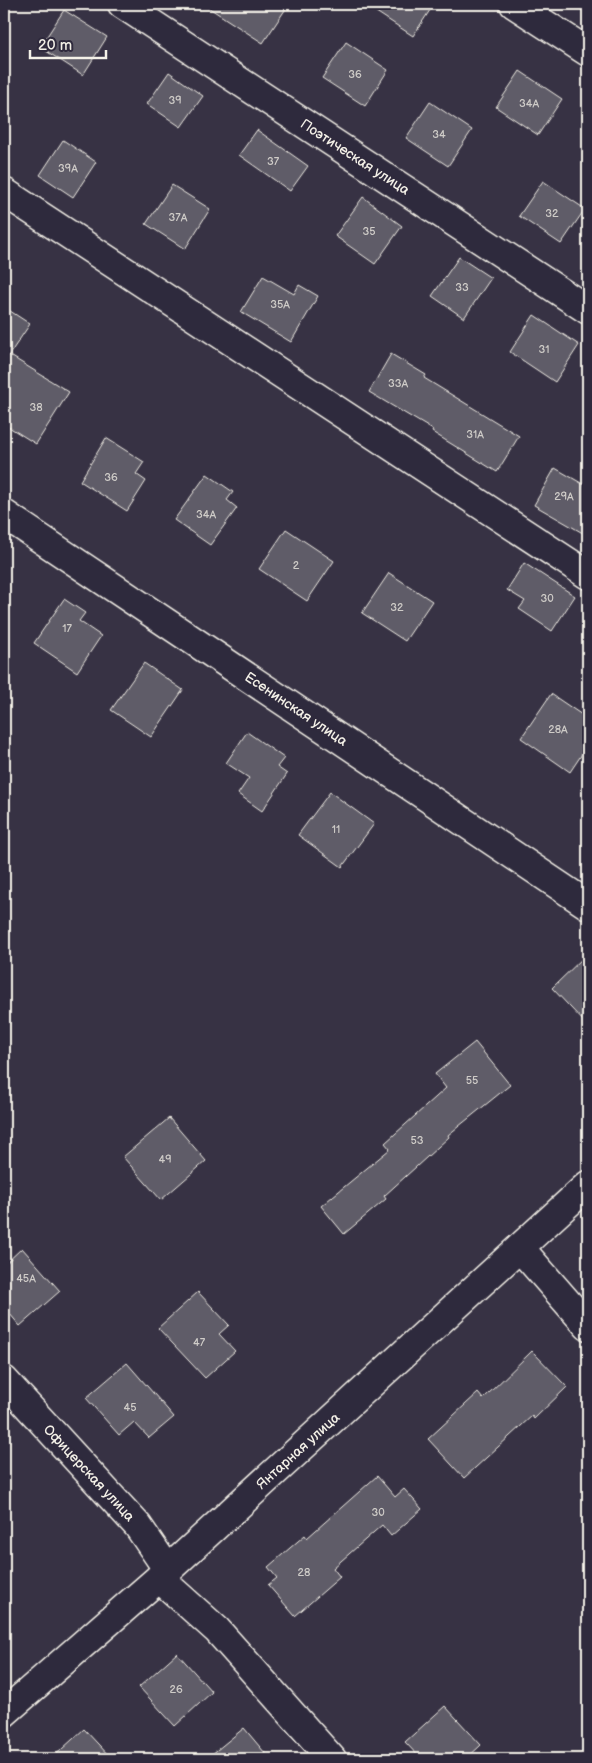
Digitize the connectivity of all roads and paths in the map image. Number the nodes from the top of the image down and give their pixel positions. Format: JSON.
{"nodes":[{"id":1,"x":122,"y":4,"type":"edge"},
{"id":2,"x":514,"y":4,"type":"edge"},
{"id":3,"x":588,"y":52,"type":"edge"},
{"id":4,"x":4,"y":192,"type":"edge"},
{"id":5,"x":588,"y":310,"type":"edge"},
{"id":6,"x":4,"y":514,"type":"edge"},
{"id":7,"x":588,"y":574,"type":"edge"},
{"id":8,"x":588,"y":904,"type":"edge"},
{"id":9,"x":588,"y":1185,"type":"edge"},
{"id":10,"x":520,"y":1248,"type":"junction"},
{"id":11,"x":588,"y":1326,"type":"edge"},
{"id":12,"x":4,"y":1380,"type":"edge"},
{"id":13,"x":164,"y":1574,"type":"junction"},
{"id":14,"x":4,"y":1713,"type":"edge"},
{"id":15,"x":332,"y":1759,"type":"edge"}],
"edges":[{"from":1,"to":5,"type":"street","name":"Поэтическая улица"},
{"from":2,"to":3,"type":"street"},
{"from":4,"to":7,"type":"street"},
{"from":6,"to":8,"type":"street","name":"Есенинская улица"},
{"from":9,"to":10,"type":"street","name":"Янтарная улица"},
{"from":10,"to":11,"type":"street"},
{"from":10,"to":13,"type":"street","name":"Янтарная улица"},
{"from":12,"to":13,"type":"street","name":"Офицерская улица"},
{"from":13,"to":14,"type":"street","name":"Янтарная улица"},
{"from":13,"to":15,"type":"street","name":"Офицерская улица"}]}
